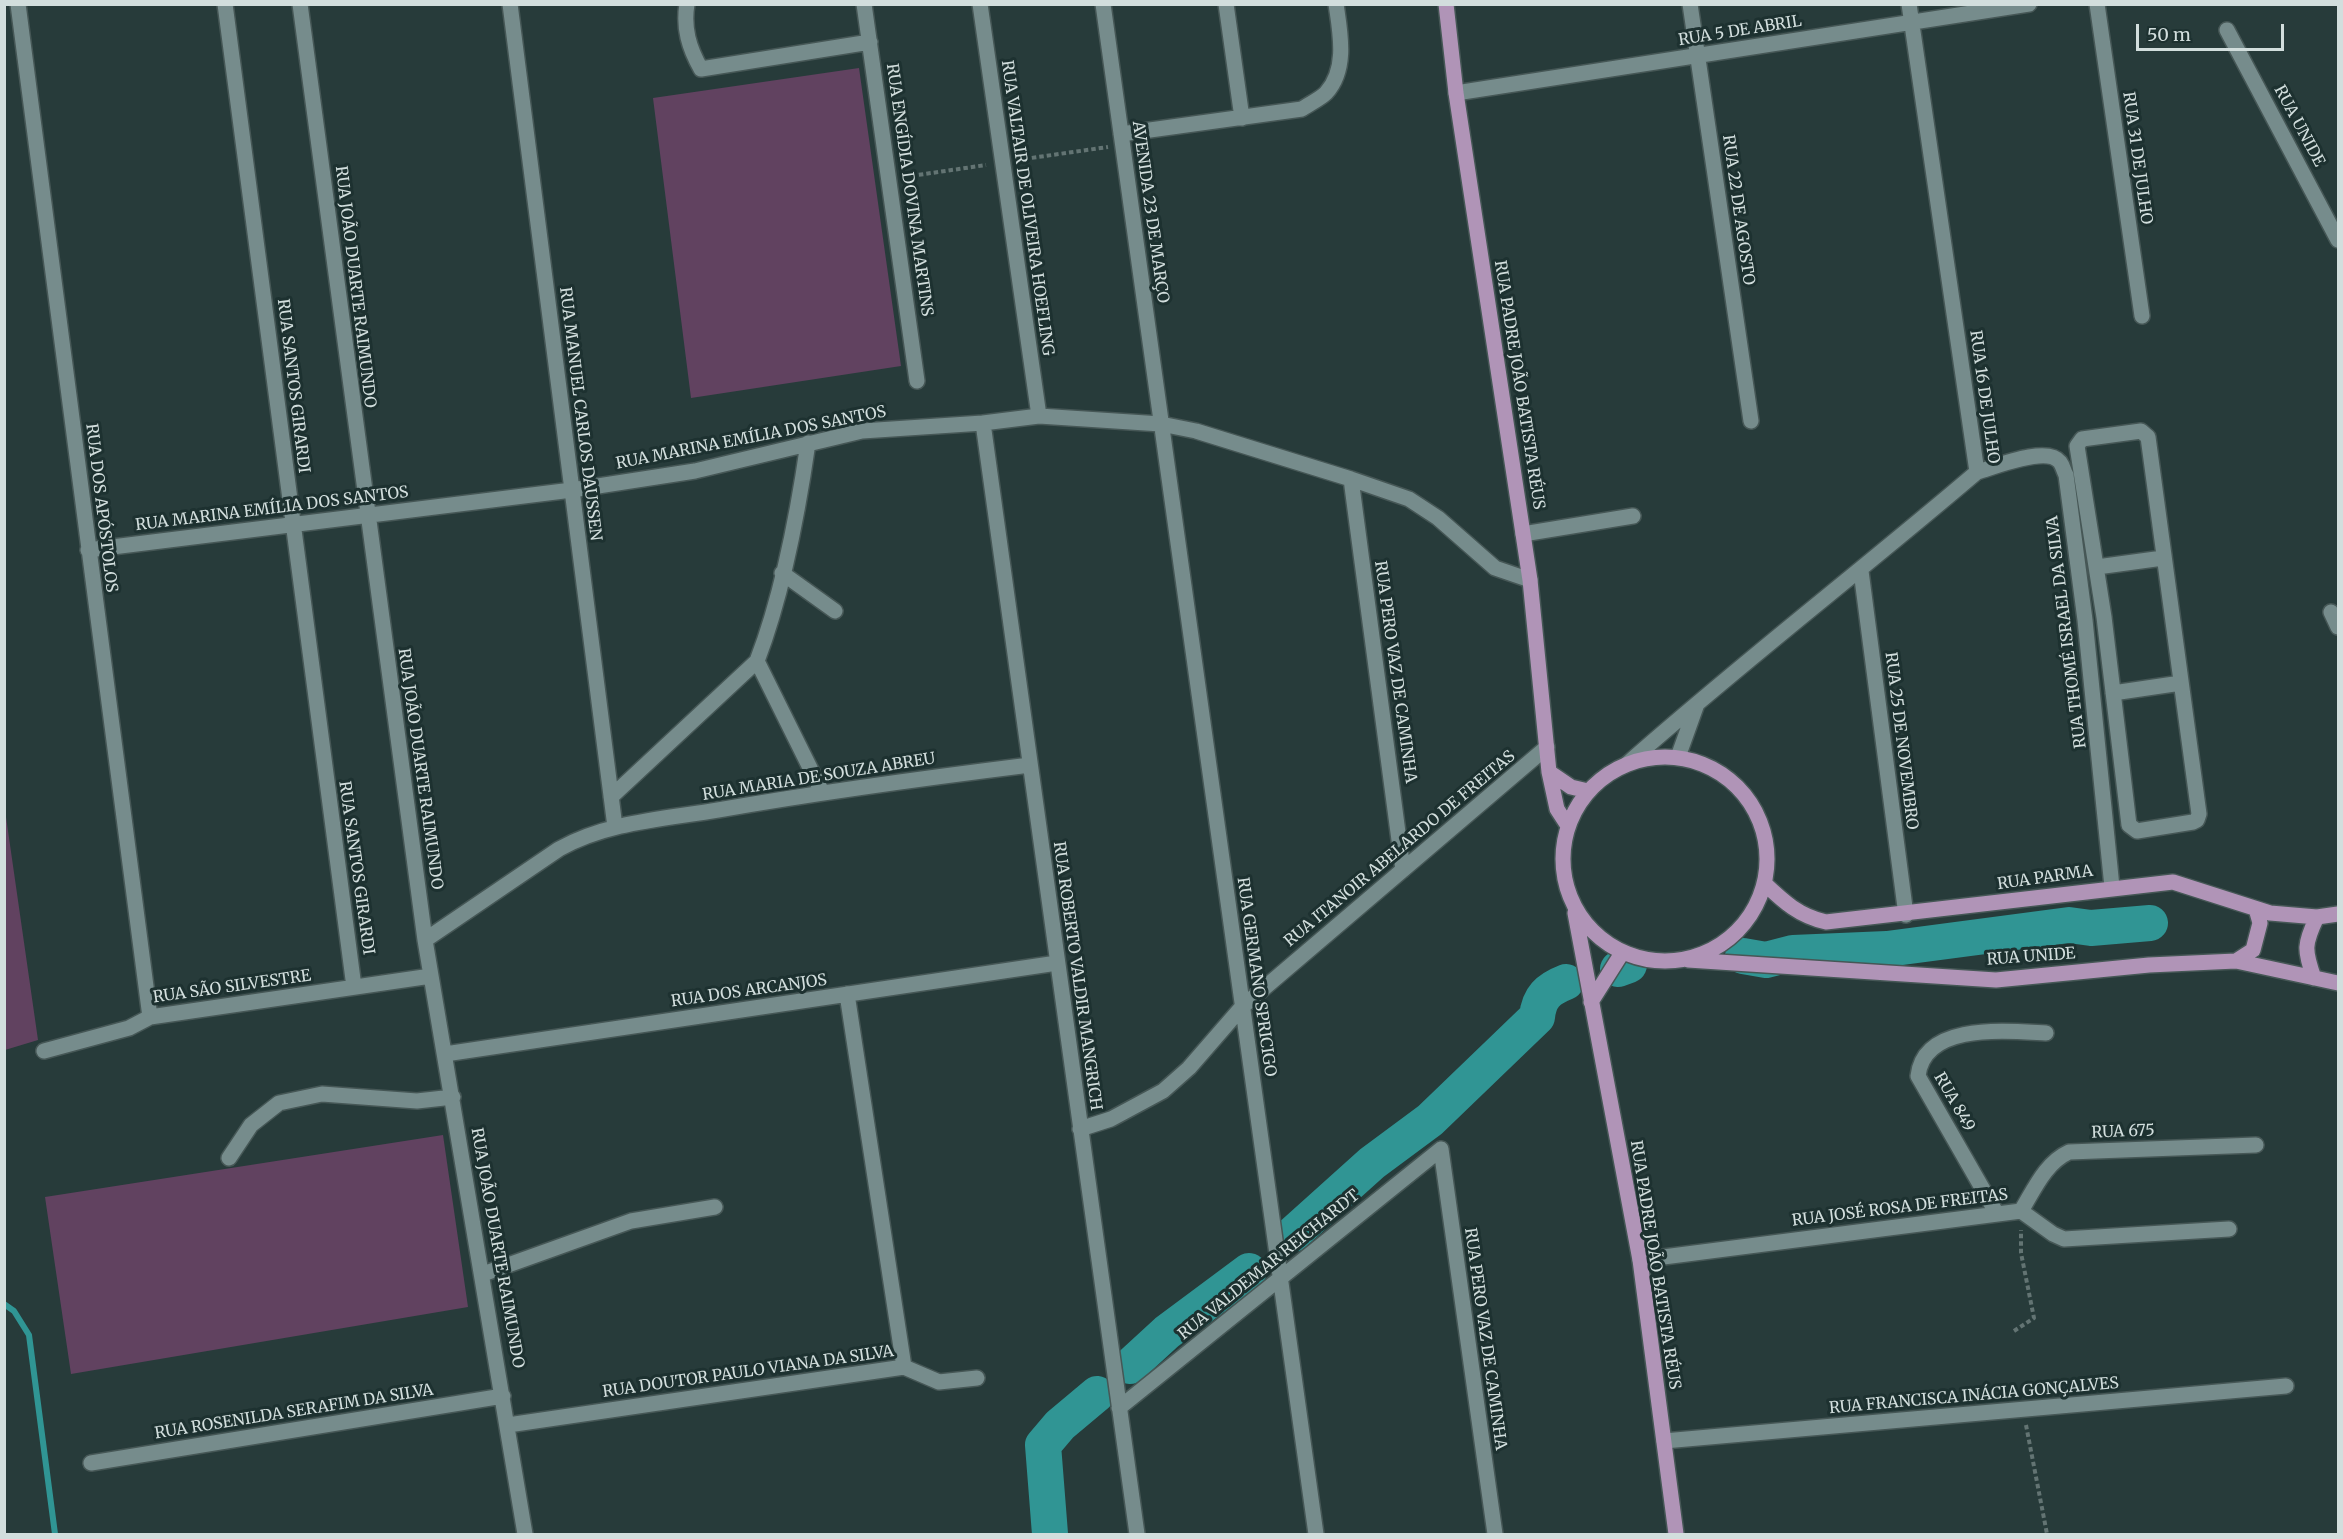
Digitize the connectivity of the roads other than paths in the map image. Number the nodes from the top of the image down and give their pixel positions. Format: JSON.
{"nodes":[{"id":1,"x":18,"y":4,"type":"edge"},
{"id":2,"x":225,"y":4,"type":"edge"},
{"id":3,"x":300,"y":4,"type":"edge"},
{"id":4,"x":510,"y":4,"type":"edge"},
{"id":5,"x":687,"y":4,"type":"edge"},
{"id":6,"x":864,"y":4,"type":"edge"},
{"id":7,"x":980,"y":4,"type":"edge"},
{"id":8,"x":1103,"y":4,"type":"edge"},
{"id":9,"x":1226,"y":4,"type":"edge"},
{"id":10,"x":1336,"y":4,"type":"edge"},
{"id":11,"x":1446,"y":4,"type":"edge"},
{"id":12,"x":1690,"y":4,"type":"edge"},
{"id":13,"x":1909,"y":4,"type":"edge"},
{"id":14,"x":2030,"y":4,"type":"edge"},
{"id":15,"x":2097,"y":4,"type":"edge"},
{"id":16,"x":1912,"y":23,"type":"junction"},
{"id":17,"x":2227,"y":30,"type":"dead end"},
{"id":18,"x":870,"y":42,"type":"junction"},
{"id":19,"x":1697,"y":56,"type":"junction"},
{"id":20,"x":1456,"y":93,"type":"junction"},
{"id":21,"x":1242,"y":118,"type":"junction"},
{"id":22,"x":1122,"y":134,"type":"junction"},
{"id":23,"x":2338,"y":240,"type":"edge"},
{"id":24,"x":2142,"y":316,"type":"dead end"},
{"id":25,"x":917,"y":381,"type":"dead end"},
{"id":26,"x":1039,"y":416,"type":"junction"},
{"id":27,"x":1750,"y":420,"type":"dead end"},
{"id":28,"x":983,"y":423,"type":"junction"},
{"id":29,"x":1161,"y":424,"type":"junction"},
{"id":30,"x":808,"y":443,"type":"junction"},
{"id":31,"x":1977,"y":472,"type":"junction"},
{"id":32,"x":1351,"y":479,"type":"junction"},
{"id":33,"x":572,"y":490,"type":"junction"},
{"id":34,"x":366,"y":515,"type":"junction"},
{"id":35,"x":1633,"y":516,"type":"dead end"},
{"id":36,"x":292,"y":526,"type":"junction"},
{"id":37,"x":1523,"y":534,"type":"junction"},
{"id":38,"x":88,"y":550,"type":"junction"},
{"id":39,"x":2163,"y":558,"type":"junction"},
{"id":40,"x":2097,"y":567,"type":"junction"},
{"id":41,"x":1861,"y":571,"type":"junction"},
{"id":42,"x":782,"y":573,"type":"junction"},
{"id":43,"x":1530,"y":580,"type":"junction"},
{"id":44,"x":835,"y":611,"type":"dead end"},
{"id":45,"x":2331,"y":612,"type":"dead end"},
{"id":46,"x":2104,"y":617,"type":"junction"},
{"id":47,"x":2085,"y":620,"type":"junction"},
{"id":48,"x":2338,"y":627,"type":"edge"},
{"id":49,"x":757,"y":661,"type":"junction"},
{"id":50,"x":2181,"y":683,"type":"junction"},
{"id":51,"x":2113,"y":693,"type":"junction"},
{"id":52,"x":1698,"y":701,"type":"junction"},
{"id":53,"x":1546,"y":747,"type":"junction"},
{"id":54,"x":1678,"y":757,"type":"junction"},
{"id":55,"x":1627,"y":764,"type":"junction"},
{"id":56,"x":1030,"y":765,"type":"junction"},
{"id":57,"x":1549,"y":772,"type":"junction"},
{"id":58,"x":1588,"y":791,"type":"junction"},
{"id":59,"x":822,"y":792,"type":"junction"},
{"id":60,"x":611,"y":797,"type":"junction"},
{"id":61,"x":1568,"y":826,"type":"junction"},
{"id":62,"x":615,"y":827,"type":"junction"},
{"id":63,"x":1403,"y":870,"type":"junction"},
{"id":64,"x":1764,"y":883,"type":"junction"},
{"id":65,"x":2112,"y":887,"type":"junction"},
{"id":66,"x":1574,"y":907,"type":"junction"},
{"id":67,"x":2256,"y":909,"type":"junction"},
{"id":68,"x":2338,"y":914,"type":"edge"},
{"id":69,"x":1906,"y":915,"type":"junction"},
{"id":70,"x":2317,"y":917,"type":"junction"},
{"id":71,"x":426,"y":940,"type":"junction"},
{"id":72,"x":1622,"y":953,"type":"junction"},
{"id":73,"x":1688,"y":960,"type":"junction"},
{"id":74,"x":2236,"y":961,"type":"junction"},
{"id":75,"x":1057,"y":963,"type":"junction"},
{"id":76,"x":431,"y":976,"type":"junction"},
{"id":77,"x":2314,"y":978,"type":"junction"},
{"id":78,"x":2338,"y":983,"type":"edge"},
{"id":79,"x":354,"y":987,"type":"junction"},
{"id":80,"x":847,"y":994,"type":"junction"},
{"id":81,"x":1591,"y":1002,"type":"junction"},
{"id":82,"x":1242,"y":1007,"type":"junction"},
{"id":83,"x":150,"y":1017,"type":"junction"},
{"id":84,"x":2046,"y":1034,"type":"dead end"},
{"id":85,"x":44,"y":1051,"type":"dead end"},
{"id":86,"x":445,"y":1054,"type":"junction"},
{"id":87,"x":453,"y":1097,"type":"junction"},
{"id":88,"x":1080,"y":1129,"type":"junction"},
{"id":89,"x":2256,"y":1145,"type":"dead end"},
{"id":90,"x":1441,"y":1149,"type":"joint"},
{"id":91,"x":229,"y":1158,"type":"dead end"},
{"id":92,"x":715,"y":1207,"type":"dead end"},
{"id":93,"x":2021,"y":1211,"type":"junction"},
{"id":94,"x":1997,"y":1214,"type":"junction"},
{"id":95,"x":2229,"y":1229,"type":"dead end"},
{"id":96,"x":1640,"y":1260,"type":"junction"},
{"id":97,"x":483,"y":1274,"type":"junction"},
{"id":98,"x":1280,"y":1279,"type":"junction"},
{"id":99,"x":904,"y":1368,"type":"junction"},
{"id":100,"x":977,"y":1378,"type":"dead end"},
{"id":101,"x":2286,"y":1386,"type":"dead end"},
{"id":102,"x":503,"y":1396,"type":"junction"},
{"id":103,"x":1119,"y":1408,"type":"junction"},
{"id":104,"x":508,"y":1425,"type":"junction"},
{"id":105,"x":1664,"y":1441,"type":"junction"},
{"id":106,"x":91,"y":1463,"type":"dead end"},
{"id":107,"x":525,"y":1534,"type":"edge"},
{"id":108,"x":1137,"y":1534,"type":"edge"},
{"id":109,"x":1316,"y":1534,"type":"edge"},
{"id":110,"x":1495,"y":1534,"type":"edge"},
{"id":111,"x":1676,"y":1534,"type":"edge"}],
"edges":[{"from":1,"to":38,"type":"street","name":"RUA DOS APÓSTOLOS"},
{"from":2,"to":36,"type":"street","name":"RUA SANTOS GIRARDI"},
{"from":3,"to":34,"type":"street","name":"RUA JOÃO DUARTE RAIMUNDO"},
{"from":4,"to":33,"type":"street","name":"RUA MANUEL CARLOS DAUSSEN"},
{"from":5,"to":18,"type":"street"},
{"from":6,"to":18,"type":"street","name":"RUA ENGÍDIA DOVINA MARTINS"},
{"from":7,"to":26,"type":"street","name":"RUA VALTAIR DE OLIVEIRA HOEFLING"},
{"from":8,"to":22,"type":"street","name":"AVENIDA 23 DE MARÇO"},
{"from":9,"to":21,"type":"street"},
{"from":10,"to":21,"type":"street"},
{"from":11,"to":20,"type":"main road","name":"RUA PADRE JOÃO BATISTA RÉUS"},
{"from":12,"to":19,"type":"street","name":"RUA 22 DE AGOSTO"},
{"from":13,"to":16,"type":"street","name":"RUA 16 DE JULHO"},
{"from":14,"to":16,"type":"street","name":"RUA 5 DE ABRIL"},
{"from":15,"to":24,"type":"street","name":"RUA 31 DE JULHO"},
{"from":16,"to":19,"type":"street","name":"RUA 5 DE ABRIL"},
{"from":16,"to":31,"type":"street","name":"RUA 16 DE JULHO"},
{"from":17,"to":23,"type":"street","name":"RUA UNIDE"},
{"from":18,"to":25,"type":"street","name":"RUA ENGÍDIA DOVINA MARTINS"},
{"from":19,"to":20,"type":"street","name":"RUA 5 DE ABRIL"},
{"from":19,"to":27,"type":"street","name":"RUA 22 DE AGOSTO"},
{"from":20,"to":37,"type":"main road","name":"RUA PADRE JOÃO BATISTA RÉUS"},
{"from":21,"to":22,"type":"street"},
{"from":22,"to":29,"type":"street","name":"AVENIDA 23 DE MARÇO"},
{"from":26,"to":28,"type":"street","name":"RUA MARINA EMÍLIA DOS SANTOS"},
{"from":26,"to":29,"type":"street","name":"RUA MARINA EMÍLIA DOS SANTOS"},
{"from":28,"to":30,"type":"street","name":"RUA MARINA EMÍLIA DOS SANTOS"},
{"from":28,"to":56,"type":"street","name":"RUA ROBERTO VALDIR MANGRICH"},
{"from":29,"to":32,"type":"street","name":"RUA MARINA EMÍLIA DOS SANTOS"},
{"from":29,"to":82,"type":"street","name":"RUA GERMANO SPRICIGO"},
{"from":30,"to":33,"type":"street","name":"RUA MARINA EMÍLIA DOS SANTOS"},
{"from":30,"to":42,"type":"street"},
{"from":31,"to":41,"type":"street","name":"RUA 16 DE JULHO"},
{"from":31,"to":47,"type":"street","name":"RUA THOMÉ ISRAEL DA SILVA"},
{"from":32,"to":43,"type":"street","name":"RUA MARINA EMÍLIA DOS SANTOS"},
{"from":32,"to":63,"type":"street","name":"RUA PERO VAZ DE CAMINHA"},
{"from":33,"to":34,"type":"street","name":"RUA MARINA EMÍLIA DOS SANTOS"},
{"from":33,"to":60,"type":"street","name":"RUA MANUEL CARLOS DAUSSEN"},
{"from":34,"to":36,"type":"street","name":"RUA MARINA EMÍLIA DOS SANTOS"},
{"from":34,"to":71,"type":"street","name":"RUA JOÃO DUARTE RAIMUNDO"},
{"from":35,"to":37,"type":"street"},
{"from":36,"to":38,"type":"street","name":"RUA MARINA EMÍLIA DOS SANTOS"},
{"from":36,"to":79,"type":"street","name":"RUA SANTOS GIRARDI"},
{"from":37,"to":43,"type":"main road","name":"RUA PADRE JOÃO BATISTA RÉUS"},
{"from":38,"to":83,"type":"street","name":"RUA DOS APÓSTOLOS"},
{"from":39,"to":40,"type":"street"},
{"from":39,"to":40,"type":"street"},
{"from":39,"to":50,"type":"street"},
{"from":40,"to":46,"type":"street"},
{"from":41,"to":52,"type":"street","name":"RUA 16 DE JULHO"},
{"from":41,"to":69,"type":"street","name":"RUA 25 DE NOVEMBRO"},
{"from":42,"to":44,"type":"street"},
{"from":42,"to":49,"type":"street"},
{"from":43,"to":53,"type":"main road","name":"RUA PADRE JOÃO BATISTA RÉUS"},
{"from":45,"to":48,"type":"street"},
{"from":46,"to":47,"type":"street"},
{"from":46,"to":51,"type":"street"},
{"from":47,"to":65,"type":"street","name":"RUA THOMÉ ISRAEL DA SILVA"},
{"from":49,"to":59,"type":"street"},
{"from":49,"to":60,"type":"street"},
{"from":50,"to":51,"type":"street"},
{"from":50,"to":51,"type":"street"},
{"from":52,"to":54,"type":"street"},
{"from":52,"to":55,"type":"street","name":"RUA 16 DE JULHO"},
{"from":53,"to":57,"type":"main road","name":"RUA PADRE JOÃO BATISTA RÉUS"},
{"from":53,"to":63,"type":"street","name":"RUA ITANOIR ABELARDO DE FREITAS"},
{"from":54,"to":55,"type":"main road"},
{"from":54,"to":64,"type":"main road"},
{"from":55,"to":58,"type":"main road"},
{"from":56,"to":59,"type":"street","name":"RUA MARIA DE SOUZA ABREU"},
{"from":56,"to":75,"type":"street","name":"RUA ROBERTO VALDIR MANGRICH"},
{"from":57,"to":58,"type":"main road"},
{"from":57,"to":61,"type":"main road","name":"RUA PADRE JOÃO BATISTA RÉUS"},
{"from":58,"to":61,"type":"main road"},
{"from":59,"to":62,"type":"street","name":"RUA MARIA DE SOUZA ABREU"},
{"from":60,"to":62,"type":"street","name":"RUA MANUEL CARLOS DAUSSEN"},
{"from":61,"to":66,"type":"main road"},
{"from":62,"to":71,"type":"street","name":"RUA MARIA DE SOUZA ABREU"},
{"from":63,"to":82,"type":"street","name":"RUA ITANOIR ABELARDO DE FREITAS"},
{"from":64,"to":69,"type":"main road","name":"RUA PARMA"},
{"from":64,"to":73,"type":"main road"},
{"from":65,"to":67,"type":"main road","name":"RUA PARMA"},
{"from":65,"to":69,"type":"main road","name":"RUA PARMA"},
{"from":66,"to":72,"type":"main road"},
{"from":66,"to":81,"type":"main road","name":"RUA PADRE JOÃO BATISTA RÉUS"},
{"from":67,"to":70,"type":"main road","name":"RUA PARMA"},
{"from":67,"to":74,"type":"main road"},
{"from":68,"to":70,"type":"main road","name":"RUA PARMA"},
{"from":70,"to":77,"type":"main road"},
{"from":71,"to":76,"type":"street","name":"RUA JOÃO DUARTE RAIMUNDO"},
{"from":72,"to":73,"type":"main road"},
{"from":72,"to":81,"type":"main road"},
{"from":73,"to":74,"type":"main road","name":"RUA UNIDE"},
{"from":74,"to":77,"type":"main road","name":"RUA UNIDE"},
{"from":75,"to":80,"type":"street","name":"RUA DOS ARCANJOS"},
{"from":75,"to":88,"type":"street","name":"RUA ROBERTO VALDIR MANGRICH"},
{"from":76,"to":79,"type":"street","name":"RUA SÃO SILVESTRE"},
{"from":76,"to":86,"type":"street","name":"RUA JOÃO DUARTE RAIMUNDO"},
{"from":77,"to":78,"type":"main road","name":"RUA UNIDE"},
{"from":79,"to":83,"type":"street","name":"RUA SÃO SILVESTRE"},
{"from":80,"to":86,"type":"street","name":"RUA DOS ARCANJOS"},
{"from":80,"to":99,"type":"street","name":"RUA DOUTOR PAULO VIANA DA SILVA"},
{"from":81,"to":96,"type":"main road","name":"RUA PADRE JOÃO BATISTA RÉUS"},
{"from":82,"to":88,"type":"street","name":"RUA ITANOIR ABELARDO DE FREITAS"},
{"from":82,"to":98,"type":"street","name":"RUA GERMANO SPRICIGO"},
{"from":83,"to":85,"type":"street","name":"RUA SÃO SILVESTRE"},
{"from":84,"to":94,"type":"street","name":"RUA 849"},
{"from":86,"to":87,"type":"street","name":"RUA JOÃO DUARTE RAIMUNDO"},
{"from":87,"to":91,"type":"street"},
{"from":87,"to":97,"type":"street","name":"RUA JOÃO DUARTE RAIMUNDO"},
{"from":88,"to":103,"type":"street","name":"RUA ROBERTO VALDIR MANGRICH"},
{"from":89,"to":93,"type":"street","name":"RUA 675"},
{"from":90,"to":98,"type":"street","name":"RUA VALDEMAR REICHARDT"},
{"from":90,"to":110,"type":"street","name":"RUA PERO VAZ DE CAMINHA"},
{"from":92,"to":97,"type":"street"},
{"from":93,"to":94,"type":"street","name":"RUA JOSÉ ROSA DE FREITAS"},
{"from":93,"to":95,"type":"street","name":"RUA JOSÉ ROSA DE FREITAS"},
{"from":94,"to":96,"type":"street","name":"RUA JOSÉ ROSA DE FREITAS"},
{"from":96,"to":105,"type":"main road","name":"RUA PADRE JOÃO BATISTA RÉUS"},
{"from":97,"to":102,"type":"street","name":"RUA JOÃO DUARTE RAIMUNDO"},
{"from":98,"to":103,"type":"street","name":"RUA VALDEMAR REICHARDT"},
{"from":98,"to":109,"type":"street","name":"RUA GERMANO SPRICIGO"},
{"from":99,"to":100,"type":"street"},
{"from":99,"to":104,"type":"street","name":"RUA DOUTOR PAULO VIANA DA SILVA"},
{"from":101,"to":105,"type":"street","name":"RUA FRANCISCA INÁCIA GONÇALVES"},
{"from":102,"to":104,"type":"street","name":"RUA JOÃO DUARTE RAIMUNDO"},
{"from":102,"to":106,"type":"street","name":"RUA ROSENILDA SERAFIM DA SILVA"},
{"from":103,"to":108,"type":"street","name":"RUA ROBERTO VALDIR MANGRICH"},
{"from":104,"to":107,"type":"street","name":"RUA JOÃO DUARTE RAIMUNDO"},
{"from":105,"to":111,"type":"main road","name":"RUA PADRE JOÃO BATISTA RÉUS"}]}
